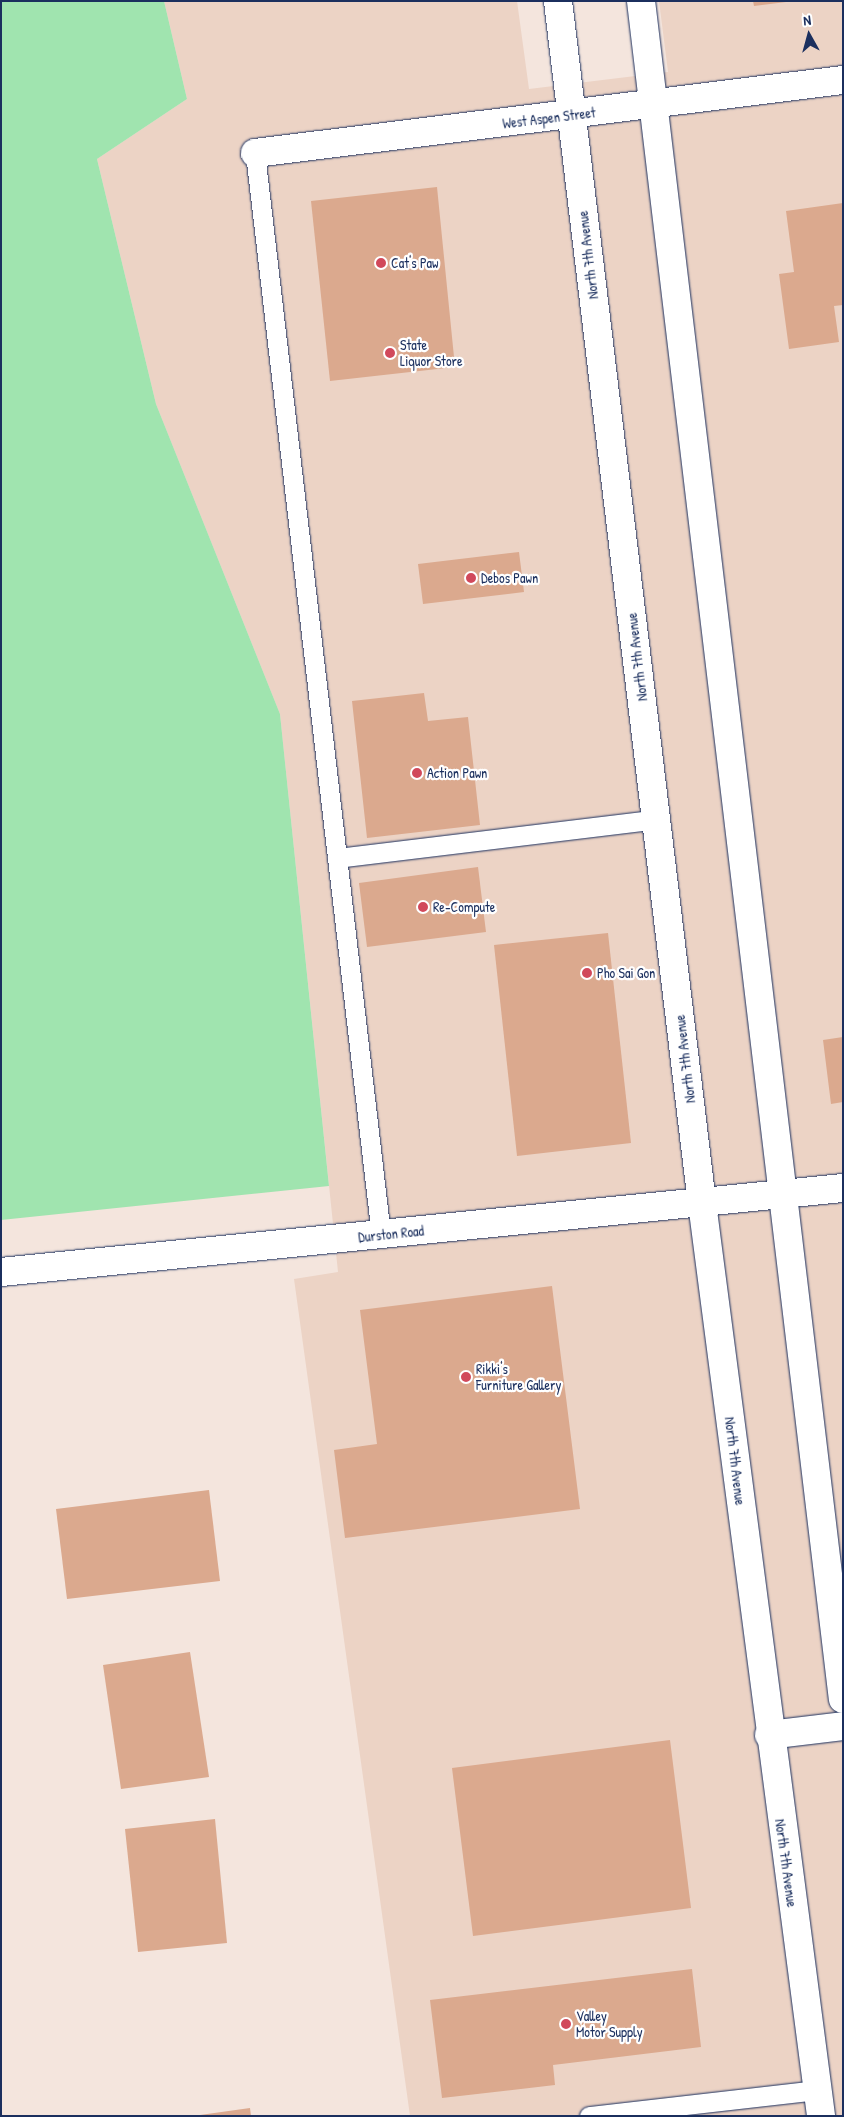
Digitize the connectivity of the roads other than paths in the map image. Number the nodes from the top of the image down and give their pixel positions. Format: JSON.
{"nodes":[{"id":1,"x":558,"y":1,"type":"edge"},
{"id":2,"x":641,"y":1,"type":"edge"},
{"id":3,"x":843,"y":80,"type":"edge"},
{"id":4,"x":653,"y":104,"type":"junction"},
{"id":5,"x":572,"y":115,"type":"junction"},
{"id":6,"x":255,"y":153,"type":"joint"},
{"id":7,"x":656,"y":820,"type":"junction"},
{"id":8,"x":337,"y":858,"type":"junction"},
{"id":9,"x":843,"y":1188,"type":"edge"},
{"id":10,"x":781,"y":1196,"type":"junction"},
{"id":11,"x":702,"y":1203,"type":"junction"},
{"id":12,"x":380,"y":1235,"type":"junction"},
{"id":13,"x":1,"y":1272,"type":"edge"},
{"id":14,"x":843,"y":1699,"type":"edge"},
{"id":15,"x":843,"y":1726,"type":"edge"},
{"id":16,"x":769,"y":1735,"type":"junction"},
{"id":17,"x":819,"y":2103,"type":"edge"},
{"id":18,"x":589,"y":2116,"type":"edge"}],
"edges":[{"from":1,"to":5,"type":"main road","name":"North 7th Avenue"},
{"from":2,"to":4,"type":"main road"},
{"from":3,"to":4,"type":"main road","name":"West Aspen Street"},
{"from":4,"to":5,"type":"main road","name":"West Aspen Street"},
{"from":4,"to":10,"type":"main road"},
{"from":5,"to":6,"type":"main road","name":"West Aspen Street"},
{"from":5,"to":7,"type":"main road","name":"North 7th Avenue"},
{"from":6,"to":8,"type":"lane"},
{"from":7,"to":8,"type":"lane"},
{"from":7,"to":11,"type":"main road","name":"North 7th Avenue"},
{"from":8,"to":12,"type":"lane"},
{"from":9,"to":10,"type":"main road","name":"Durston Road"},
{"from":10,"to":11,"type":"main road","name":"Durston Road"},
{"from":10,"to":14,"type":"main road"},
{"from":11,"to":12,"type":"main road","name":"Durston Road"},
{"from":11,"to":16,"type":"main road","name":"North 7th Avenue"},
{"from":12,"to":13,"type":"main road","name":"Durston Road"},
{"from":15,"to":16,"type":"main road"},
{"from":16,"to":17,"type":"main road","name":"North 7th Avenue"},
{"from":17,"to":18,"type":"lane"}]}
